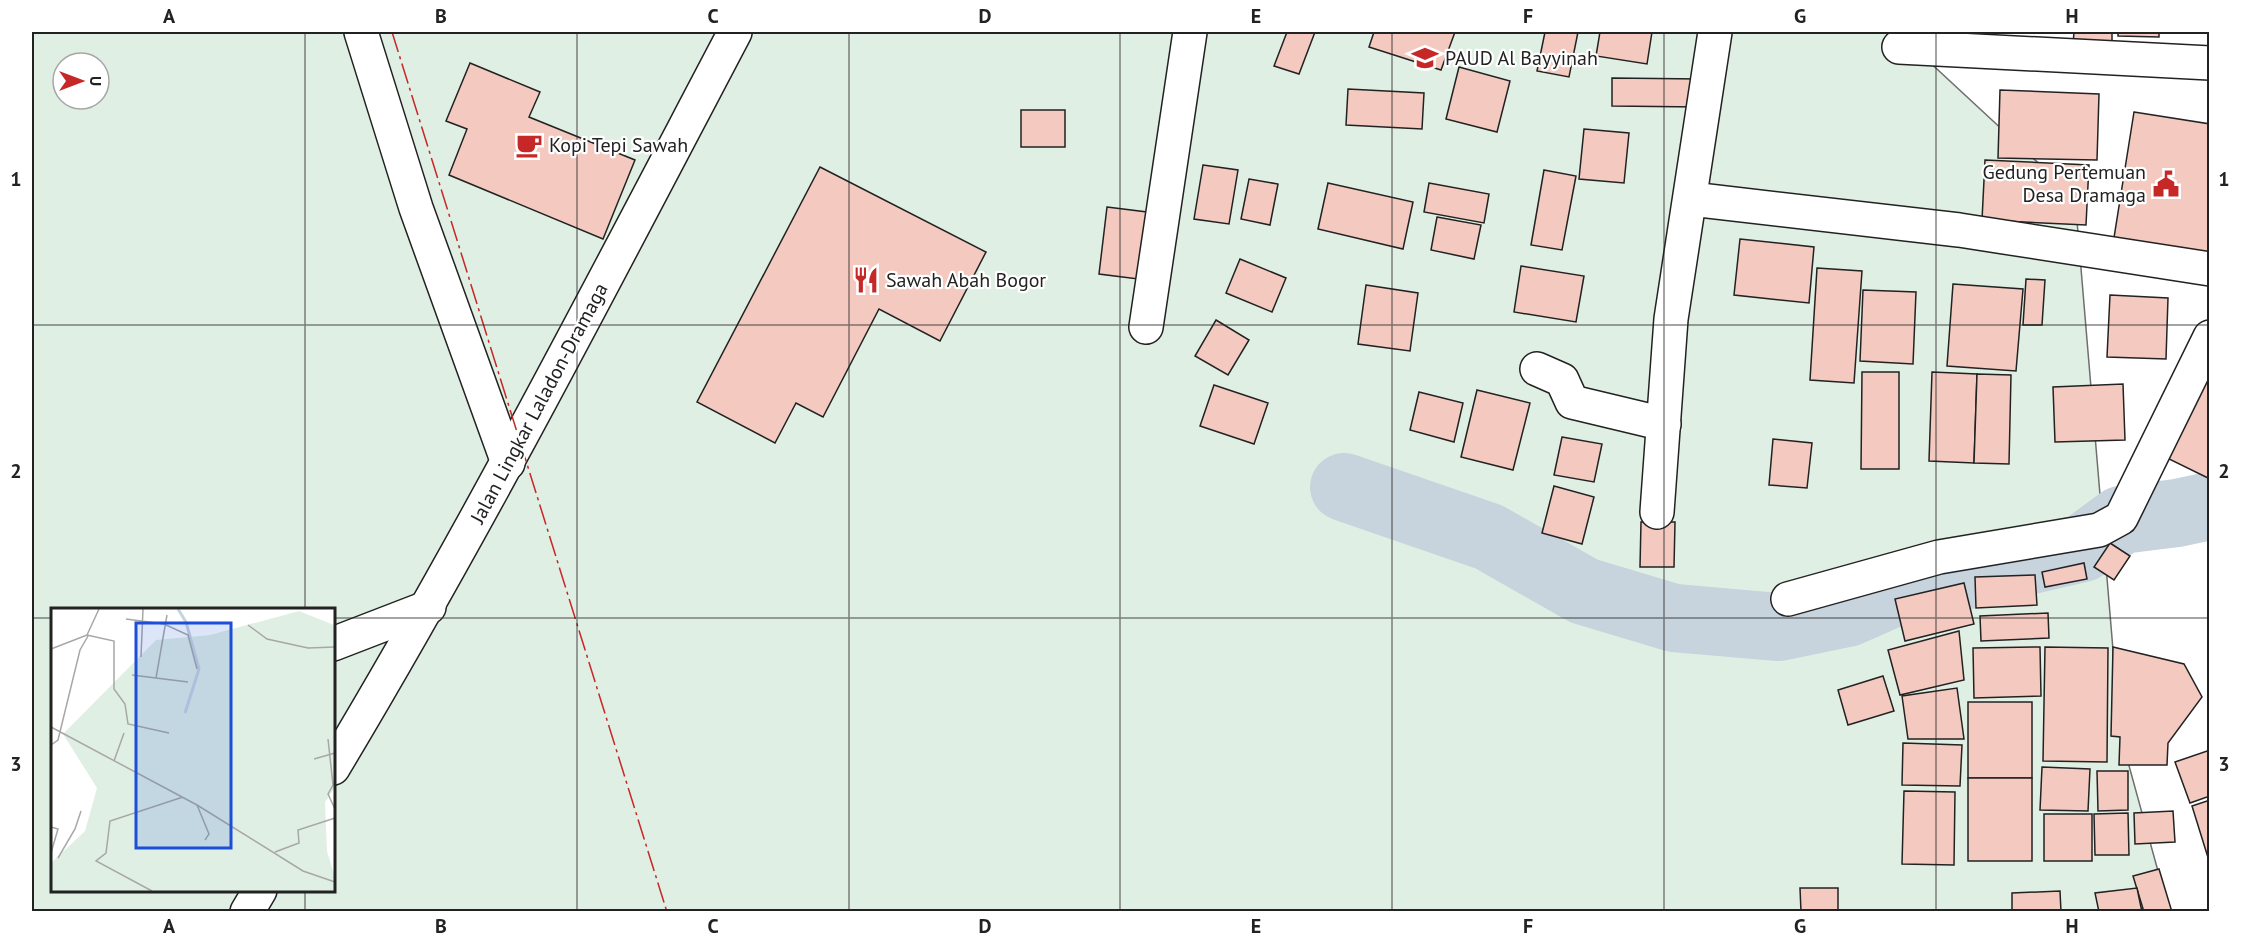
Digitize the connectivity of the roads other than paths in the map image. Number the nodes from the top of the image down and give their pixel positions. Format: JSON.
{"nodes":[{"id":1,"x":361,"y":32,"type":"edge"},
{"id":2,"x":735,"y":32,"type":"edge"},
{"id":3,"x":1190,"y":32,"type":"edge"},
{"id":4,"x":1715,"y":32,"type":"edge"},
{"id":5,"x":1899,"y":47,"type":"dead end"},
{"id":6,"x":2210,"y":63,"type":"edge"},
{"id":7,"x":1690,"y":199,"type":"junction"},
{"id":8,"x":2210,"y":269,"type":"edge"},
{"id":9,"x":1146,"y":327,"type":"dead end"},
{"id":10,"x":2210,"y":337,"type":"edge"},
{"id":11,"x":1537,"y":369,"type":"dead end"},
{"id":12,"x":1664,"y":424,"type":"junction"},
{"id":13,"x":508,"y":464,"type":"junction"},
{"id":14,"x":1657,"y":512,"type":"dead end"},
{"id":15,"x":1788,"y":599,"type":"dead end"},
{"id":16,"x":429,"y":607,"type":"junction"},
{"id":17,"x":334,"y":644,"type":"edge"},
{"id":18,"x":334,"y":766,"type":"edge"},
{"id":19,"x":259,"y":892,"type":"edge"},
{"id":20,"x":248,"y":912,"type":"edge"}],
"edges":[{"from":1,"to":13,"type":"street"},
{"from":2,"to":13,"type":"street","name":"Jalan Lingkar Laladon-Dramaga"},
{"from":3,"to":9,"type":"street"},
{"from":4,"to":7,"type":"street"},
{"from":5,"to":6,"type":"street"},
{"from":7,"to":8,"type":"street"},
{"from":7,"to":12,"type":"street"},
{"from":10,"to":15,"type":"street"},
{"from":11,"to":12,"type":"street"},
{"from":12,"to":14,"type":"street"},
{"from":13,"to":16,"type":"street","name":"Jalan Lingkar Laladon-Dramaga"},
{"from":16,"to":17,"type":"street"},
{"from":16,"to":18,"type":"street","name":"Jalan Lingkar Laladon-Dramaga"},
{"from":19,"to":20,"type":"street"}]}
